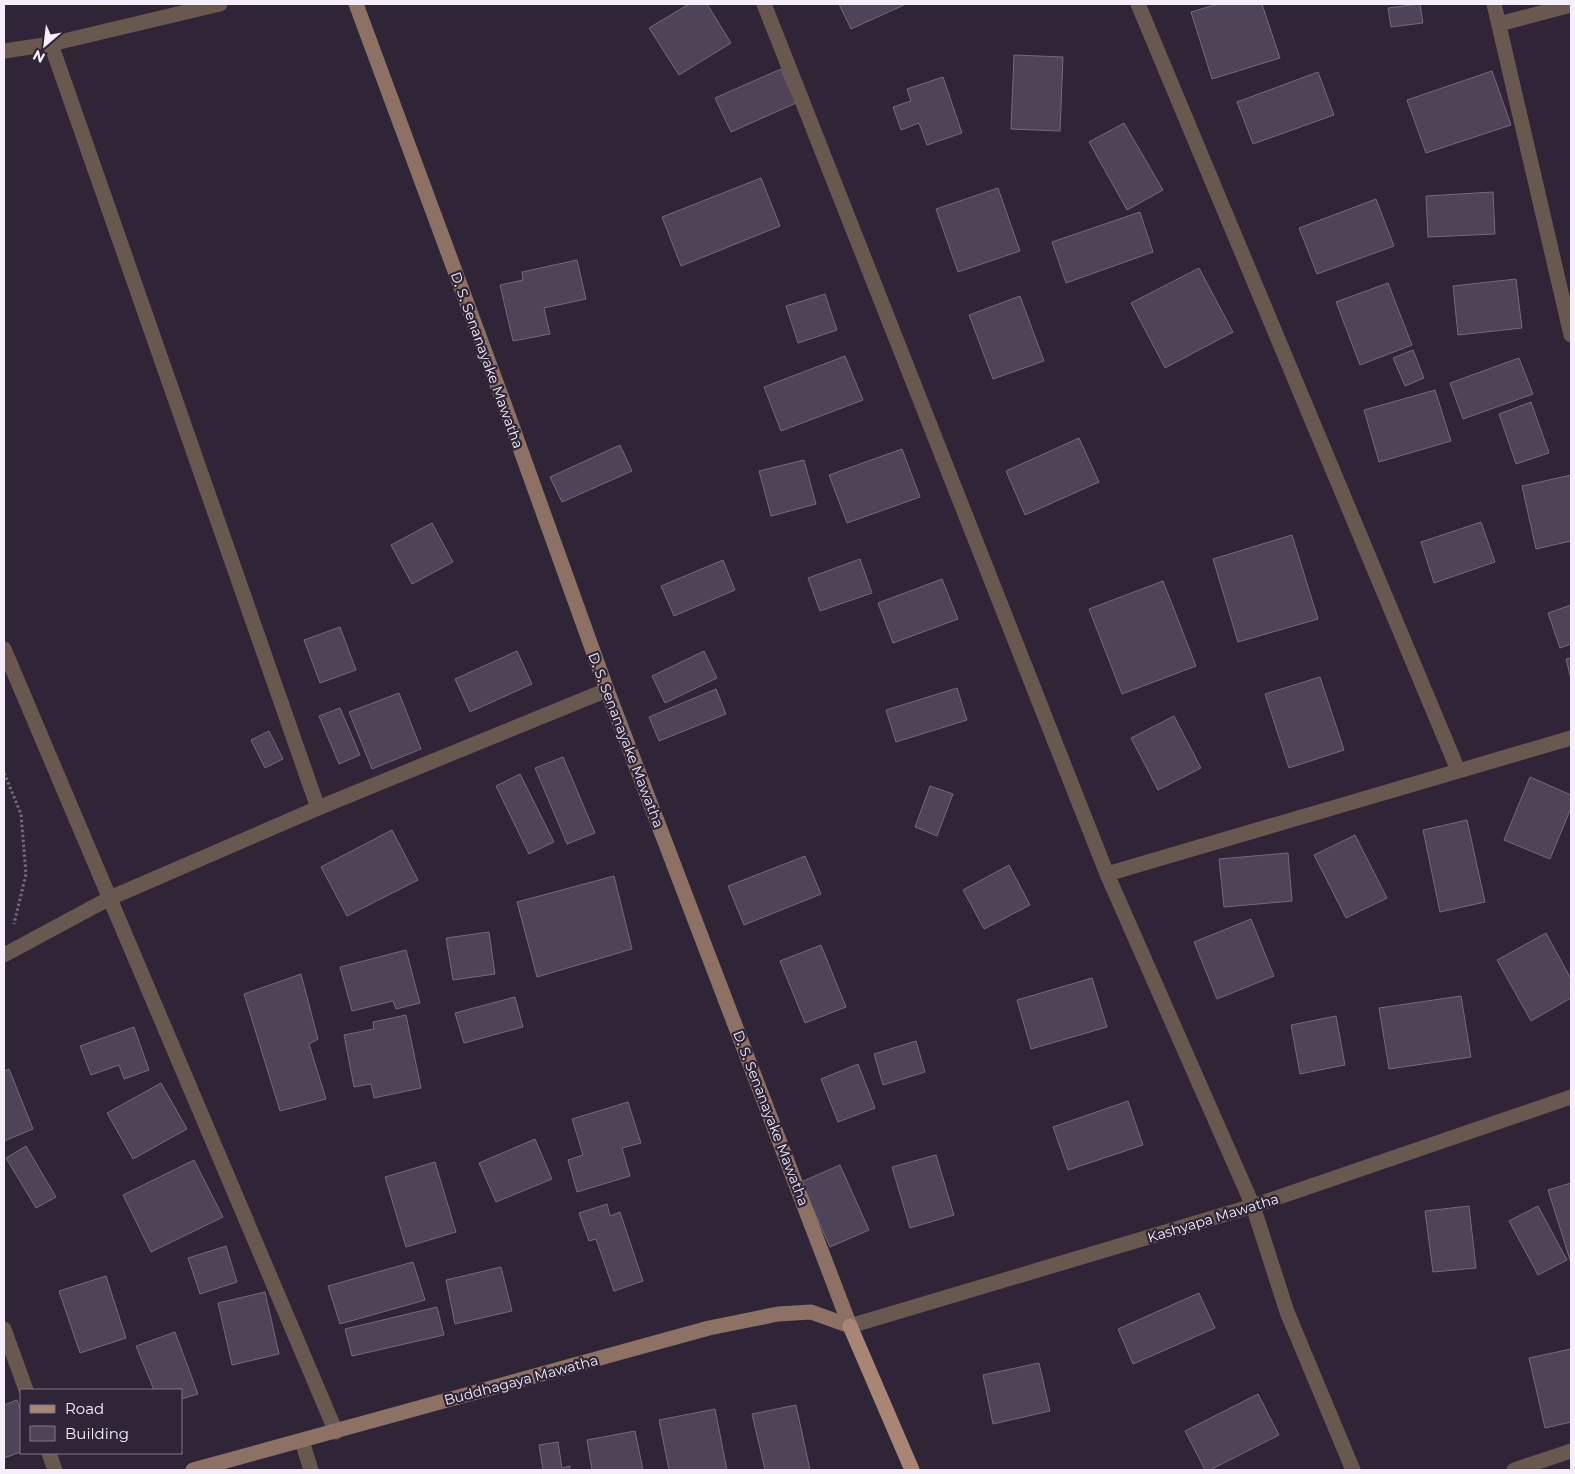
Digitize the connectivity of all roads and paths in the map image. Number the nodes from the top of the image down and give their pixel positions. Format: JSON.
{"nodes":[{"id":1,"x":220,"y":4,"type":"edge"},
{"id":2,"x":356,"y":4,"type":"edge"},
{"id":3,"x":764,"y":4,"type":"edge"},
{"id":4,"x":1138,"y":4,"type":"edge"},
{"id":5,"x":1494,"y":4,"type":"edge"},
{"id":6,"x":1571,"y":5,"type":"edge"},
{"id":7,"x":1499,"y":24,"type":"junction"},
{"id":8,"x":51,"y":44,"type":"junction"},
{"id":9,"x":4,"y":51,"type":"edge"},
{"id":10,"x":1571,"y":334,"type":"edge"},
{"id":11,"x":4,"y":649,"type":"edge"},
{"id":12,"x":607,"y":690,"type":"junction"},
{"id":13,"x":1571,"y":738,"type":"edge"},
{"id":14,"x":1458,"y":770,"type":"junction"},
{"id":15,"x":4,"y":773,"type":"edge"},
{"id":16,"x":318,"y":808,"type":"junction"},
{"id":17,"x":1107,"y":874,"type":"junction"},
{"id":18,"x":110,"y":898,"type":"junction"},
{"id":19,"x":12,"y":932,"type":"dead end"},
{"id":20,"x":4,"y":955,"type":"edge"},
{"id":21,"x":1571,"y":1097,"type":"edge"},
{"id":22,"x":1253,"y":1206,"type":"junction"},
{"id":23,"x":850,"y":1326,"type":"junction"},
{"id":24,"x":4,"y":1329,"type":"edge"},
{"id":25,"x":26,"y":1389,"type":"edge"},
{"id":26,"x":336,"y":1432,"type":"junction"},
{"id":27,"x":302,"y":1441,"type":"junction"},
{"id":28,"x":1571,"y":1451,"type":"edge"},
{"id":29,"x":49,"y":1454,"type":"edge"},
{"id":30,"x":55,"y":1470,"type":"edge"},
{"id":31,"x":193,"y":1470,"type":"edge"},
{"id":32,"x":311,"y":1470,"type":"edge"},
{"id":33,"x":912,"y":1470,"type":"edge"},
{"id":34,"x":1353,"y":1470,"type":"edge"},
{"id":35,"x":1514,"y":1470,"type":"edge"}],
"edges":[{"from":1,"to":8,"type":"street"},
{"from":2,"to":12,"type":"main road","name":"D. S. Senanayake Mawatha"},
{"from":3,"to":17,"type":"street"},
{"from":4,"to":14,"type":"street"},
{"from":5,"to":7,"type":"street"},
{"from":6,"to":7,"type":"street"},
{"from":7,"to":10,"type":"street"},
{"from":8,"to":9,"type":"street"},
{"from":8,"to":16,"type":"street"},
{"from":11,"to":18,"type":"street"},
{"from":12,"to":16,"type":"street"},
{"from":12,"to":23,"type":"main road","name":"D. S. Senanayake Mawatha"},
{"from":13,"to":14,"type":"street"},
{"from":14,"to":17,"type":"street"},
{"from":15,"to":19,"type":"path"},
{"from":16,"to":18,"type":"street"},
{"from":17,"to":22,"type":"street"},
{"from":18,"to":20,"type":"street"},
{"from":18,"to":26,"type":"street"},
{"from":21,"to":22,"type":"street","name":"Kashyapa Mawatha"},
{"from":22,"to":23,"type":"street","name":"Kashyapa Mawatha"},
{"from":22,"to":34,"type":"street"},
{"from":23,"to":26,"type":"main road","name":"Buddhagaya Mawatha"},
{"from":23,"to":33,"type":"main road","name":"D. S. Senanayake Mawatha"},
{"from":24,"to":25,"type":"street"},
{"from":26,"to":27,"type":"main road","name":"Buddhagaya Mawatha"},
{"from":27,"to":31,"type":"main road","name":"Buddhagaya Mawatha"},
{"from":27,"to":32,"type":"street"},
{"from":28,"to":35,"type":"street"},
{"from":29,"to":30,"type":"street"}]}
